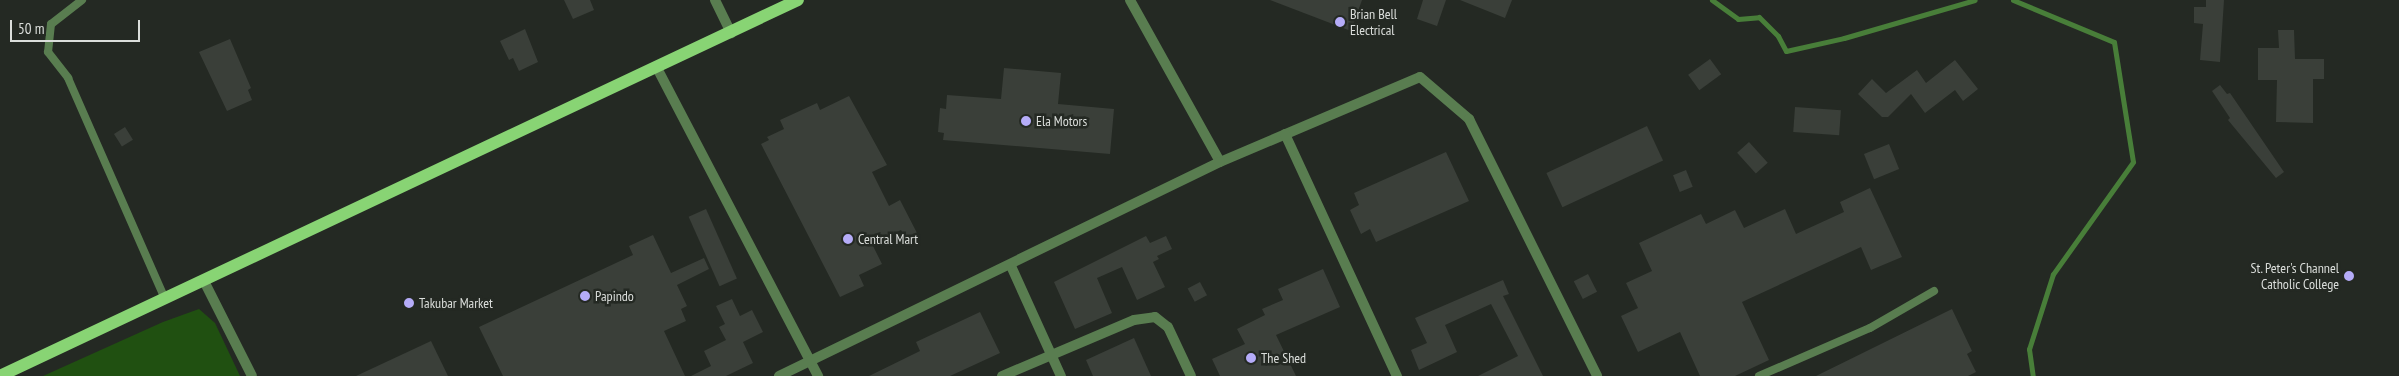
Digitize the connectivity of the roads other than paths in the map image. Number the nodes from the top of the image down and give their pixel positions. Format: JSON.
{"nodes":[{"id":1,"x":82,"y":0,"type":"edge"},
{"id":2,"x":715,"y":0,"type":"edge"},
{"id":3,"x":798,"y":0,"type":"edge"},
{"id":4,"x":1130,"y":0,"type":"edge"},
{"id":5,"x":730,"y":33,"type":"junction"},
{"id":6,"x":657,"y":68,"type":"junction"},
{"id":7,"x":1285,"y":134,"type":"junction"},
{"id":8,"x":1220,"y":162,"type":"junction"},
{"id":9,"x":1011,"y":266,"type":"junction"},
{"id":10,"x":204,"y":281,"type":"junction"},
{"id":11,"x":1934,"y":291,"type":"dead end"},
{"id":12,"x":165,"y":299,"type":"junction"},
{"id":13,"x":1050,"y":354,"type":"junction"},
{"id":14,"x":810,"y":360,"type":"junction"},
{"id":15,"x":0,"y":376,"type":"edge"},
{"id":16,"x":252,"y":376,"type":"edge"},
{"id":17,"x":779,"y":376,"type":"edge"},
{"id":18,"x":818,"y":376,"type":"edge"},
{"id":19,"x":1002,"y":376,"type":"edge"},
{"id":20,"x":1061,"y":376,"type":"edge"},
{"id":21,"x":1191,"y":376,"type":"edge"},
{"id":22,"x":1397,"y":376,"type":"edge"},
{"id":23,"x":1597,"y":376,"type":"edge"},
{"id":24,"x":1759,"y":376,"type":"edge"}],
"edges":[{"from":1,"to":12,"type":"lane"},
{"from":2,"to":5,"type":"street"},
{"from":3,"to":5,"type":"main road"},
{"from":4,"to":8,"type":"street"},
{"from":5,"to":6,"type":"main road"},
{"from":6,"to":10,"type":"main road"},
{"from":6,"to":14,"type":"street"},
{"from":7,"to":8,"type":"street"},
{"from":7,"to":22,"type":"street"},
{"from":7,"to":23,"type":"street"},
{"from":8,"to":9,"type":"street"},
{"from":9,"to":13,"type":"street"},
{"from":9,"to":14,"type":"street"},
{"from":10,"to":12,"type":"main road"},
{"from":10,"to":16,"type":"street"},
{"from":11,"to":24,"type":"lane"},
{"from":12,"to":15,"type":"main road"},
{"from":13,"to":19,"type":"street"},
{"from":13,"to":20,"type":"street"},
{"from":13,"to":21,"type":"street"},
{"from":14,"to":17,"type":"street"},
{"from":14,"to":18,"type":"street"}]}
